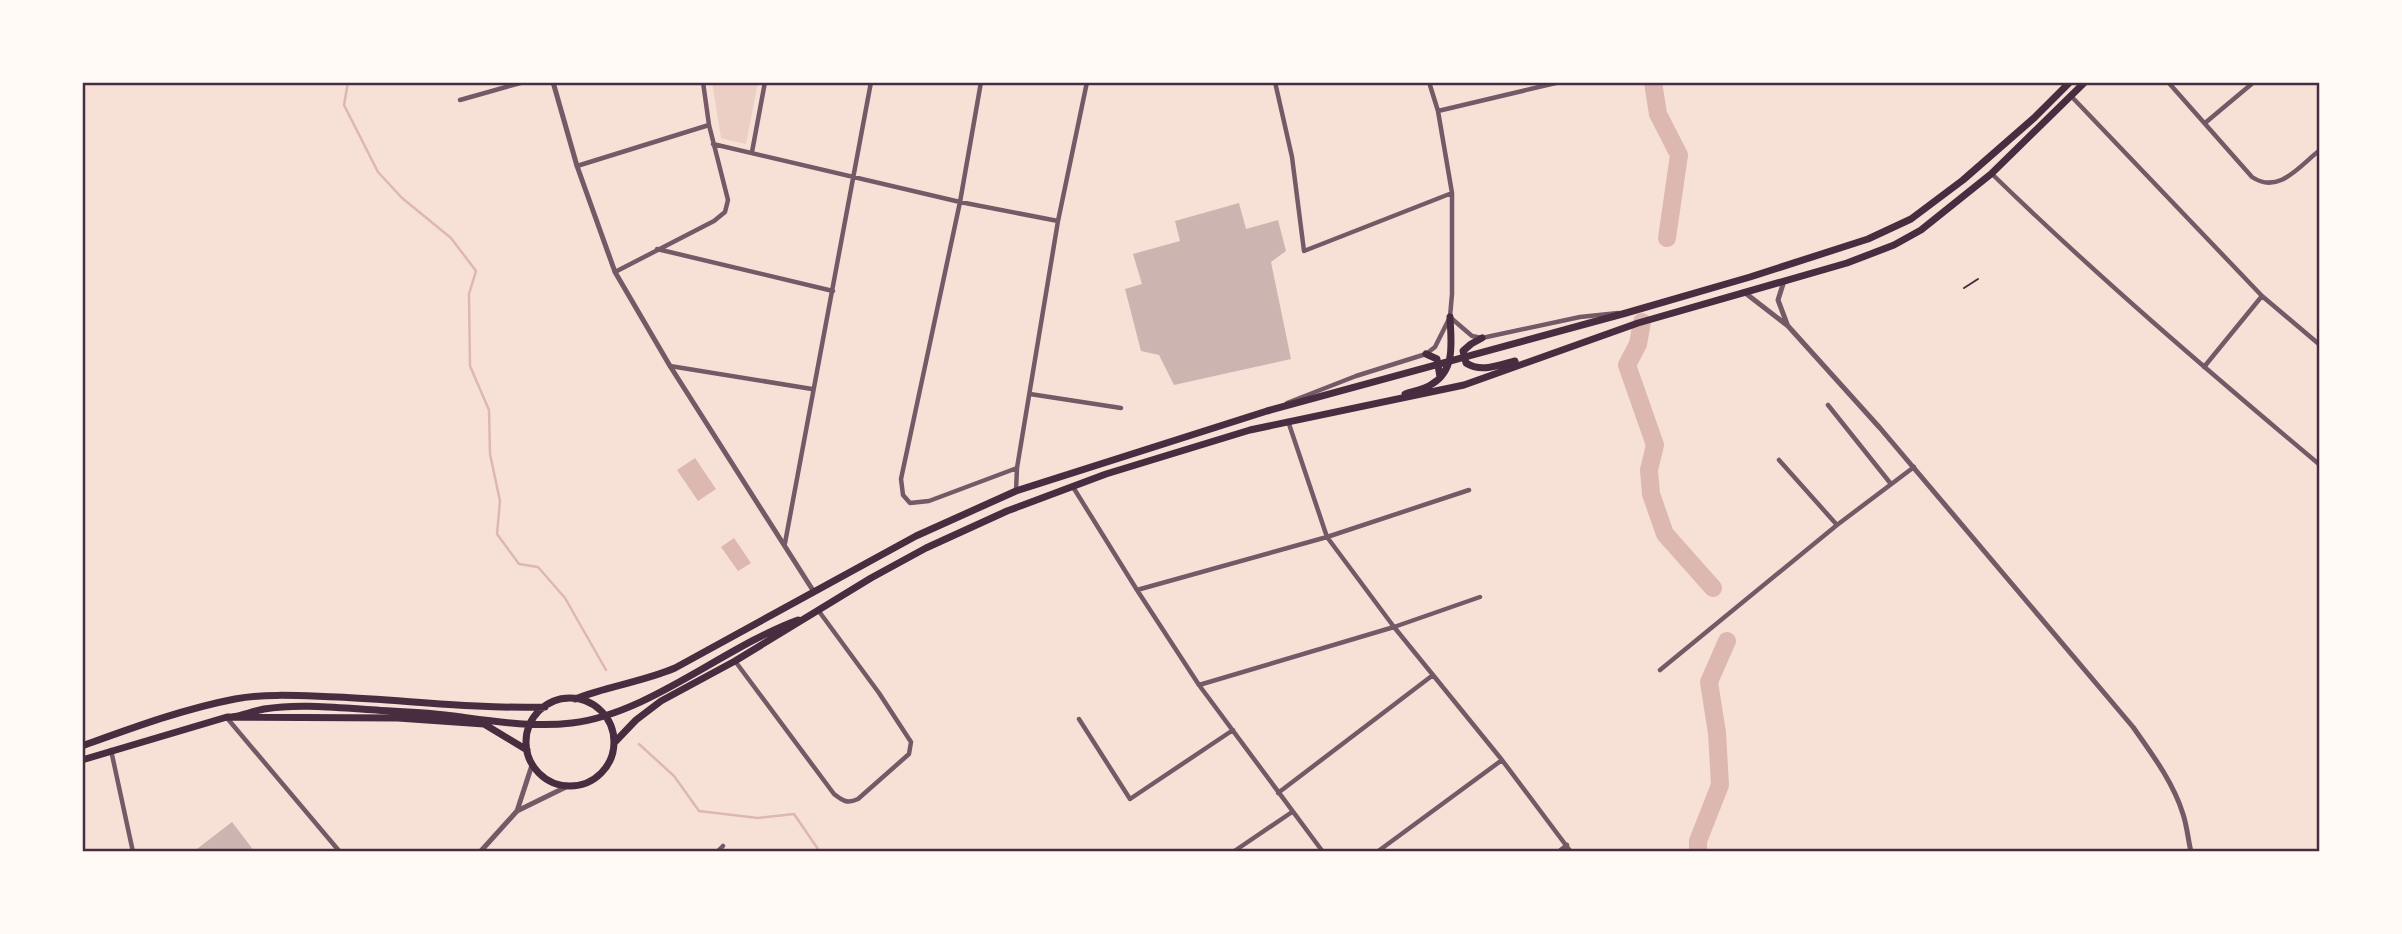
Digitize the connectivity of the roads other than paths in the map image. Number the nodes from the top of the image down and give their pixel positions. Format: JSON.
{"nodes":[{"id":1,"x":524,"y":82,"type":"edge"},
{"id":2,"x":553,"y":82,"type":"edge"},
{"id":3,"x":703,"y":82,"type":"edge"},
{"id":4,"x":765,"y":82,"type":"edge"},
{"id":5,"x":871,"y":82,"type":"edge"},
{"id":6,"x":981,"y":82,"type":"edge"},
{"id":7,"x":1087,"y":82,"type":"edge"},
{"id":8,"x":1429,"y":82,"type":"edge"},
{"id":9,"x":1560,"y":82,"type":"edge"},
{"id":10,"x":2070,"y":82,"type":"edge"},
{"id":11,"x":2085,"y":82,"type":"edge"},
{"id":12,"x":2168,"y":82,"type":"edge"},
{"id":13,"x":2254,"y":82,"type":"edge"},
{"id":14,"x":1277,"y":83,"type":"edge"},
{"id":15,"x":2071,"y":96,"type":"junction"},
{"id":16,"x":460,"y":100,"type":"dead end"},
{"id":17,"x":1438,"y":111,"type":"junction"},
{"id":18,"x":2205,"y":123,"type":"junction"},
{"id":19,"x":709,"y":125,"type":"junction"},
{"id":20,"x":713,"y":144,"type":"junction"},
{"id":21,"x":2320,"y":150,"type":"edge"},
{"id":22,"x":752,"y":152,"type":"junction"},
{"id":23,"x":577,"y":166,"type":"junction"},
{"id":24,"x":1991,"y":174,"type":"junction"},
{"id":25,"x":854,"y":177,"type":"junction"},
{"id":26,"x":1452,"y":193,"type":"junction"},
{"id":27,"x":960,"y":201,"type":"junction"},
{"id":28,"x":1058,"y":221,"type":"junction"},
{"id":29,"x":657,"y":249,"type":"junction"},
{"id":30,"x":615,"y":272,"type":"junction"},
{"id":31,"x":1784,"y":281,"type":"junction"},
{"id":32,"x":833,"y":290,"type":"junction"},
{"id":33,"x":1744,"y":292,"type":"junction"},
{"id":34,"x":2262,"y":296,"type":"junction"},
{"id":35,"x":1626,"y":313,"type":"junction"},
{"id":36,"x":1450,"y":317,"type":"junction"},
{"id":37,"x":1788,"y":326,"type":"junction"},
{"id":38,"x":1482,"y":338,"type":"junction"},
{"id":39,"x":2320,"y":345,"type":"edge"},
{"id":40,"x":1426,"y":354,"type":"junction"},
{"id":41,"x":1548,"y":354,"type":"junction"},
{"id":42,"x":670,"y":366,"type":"junction"},
{"id":43,"x":2204,"y":367,"type":"junction"},
{"id":44,"x":1440,"y":377,"type":"junction"},
{"id":45,"x":812,"y":389,"type":"junction"},
{"id":46,"x":1030,"y":394,"type":"junction"},
{"id":47,"x":1385,"y":401,"type":"junction"},
{"id":48,"x":1828,"y":405,"type":"dead end"},
{"id":49,"x":1121,"y":408,"type":"dead end"},
{"id":50,"x":1281,"y":408,"type":"junction"},
{"id":51,"x":1288,"y":421,"type":"junction"},
{"id":52,"x":1779,"y":460,"type":"dead end"},
{"id":53,"x":2320,"y":465,"type":"edge"},
{"id":54,"x":1914,"y":467,"type":"junction"},
{"id":55,"x":1017,"y":468,"type":"junction"},
{"id":56,"x":1891,"y":484,"type":"junction"},
{"id":57,"x":1073,"y":486,"type":"junction"},
{"id":58,"x":1469,"y":490,"type":"dead end"},
{"id":59,"x":1016,"y":491,"type":"junction"},
{"id":60,"x":1837,"y":525,"type":"junction"},
{"id":61,"x":1327,"y":537,"type":"junction"},
{"id":62,"x":785,"y":543,"type":"junction"},
{"id":63,"x":1137,"y":590,"type":"junction"},
{"id":64,"x":814,"y":592,"type":"junction"},
{"id":65,"x":1480,"y":597,"type":"dead end"},
{"id":66,"x":818,"y":610,"type":"junction"},
{"id":67,"x":810,"y":615,"type":"junction"},
{"id":68,"x":1394,"y":627,"type":"junction"},
{"id":69,"x":735,"y":661,"type":"junction"},
{"id":70,"x":1660,"y":670,"type":"dead end"},
{"id":71,"x":1433,"y":675,"type":"junction"},
{"id":72,"x":1199,"y":685,"type":"junction"},
{"id":73,"x":575,"y":699,"type":"junction"},
{"id":74,"x":545,"y":707,"type":"junction"},
{"id":75,"x":230,"y":718,"type":"junction"},
{"id":76,"x":1079,"y":719,"type":"dead end"},
{"id":77,"x":1233,"y":730,"type":"junction"},
{"id":78,"x":614,"y":743,"type":"junction"},
{"id":79,"x":82,"y":746,"type":"edge"},
{"id":80,"x":111,"y":750,"type":"junction"},
{"id":81,"x":527,"y":750,"type":"junction"},
{"id":82,"x":82,"y":760,"type":"edge"},
{"id":83,"x":1502,"y":760,"type":"junction"},
{"id":84,"x":532,"y":765,"type":"junction"},
{"id":85,"x":568,"y":786,"type":"junction"},
{"id":86,"x":1278,"y":793,"type":"junction"},
{"id":87,"x":517,"y":811,"type":"junction"},
{"id":88,"x":1292,"y":811,"type":"junction"},
{"id":89,"x":1567,"y":845,"type":"junction"},
{"id":90,"x":723,"y":846,"type":"dead end"},
{"id":91,"x":481,"y":851,"type":"edge"},
{"id":92,"x":132,"y":852,"type":"edge"},
{"id":93,"x":340,"y":852,"type":"edge"},
{"id":94,"x":718,"y":852,"type":"edge"},
{"id":95,"x":1233,"y":852,"type":"edge"},
{"id":96,"x":1323,"y":852,"type":"edge"},
{"id":97,"x":1377,"y":852,"type":"edge"},
{"id":98,"x":1558,"y":852,"type":"edge"},
{"id":99,"x":1571,"y":852,"type":"edge"},
{"id":100,"x":2191,"y":852,"type":"edge"}],
"edges":[{"from":1,"to":16,"type":"street"},
{"from":2,"to":23,"type":"street"},
{"from":3,"to":19,"type":"street"},
{"from":4,"to":22,"type":"street"},
{"from":5,"to":25,"type":"street"},
{"from":6,"to":27,"type":"street"},
{"from":7,"to":28,"type":"street"},
{"from":8,"to":17,"type":"street"},
{"from":9,"to":17,"type":"street"},
{"from":10,"to":35,"type":"main road"},
{"from":11,"to":15,"type":"main road"},
{"from":12,"to":18,"type":"street"},
{"from":13,"to":18,"type":"street"},
{"from":14,"to":26,"type":"street"},
{"from":15,"to":24,"type":"main road"},
{"from":15,"to":34,"type":"street"},
{"from":17,"to":26,"type":"street"},
{"from":18,"to":21,"type":"street"},
{"from":19,"to":20,"type":"street"},
{"from":19,"to":23,"type":"street"},
{"from":20,"to":22,"type":"street"},
{"from":20,"to":29,"type":"street"},
{"from":22,"to":25,"type":"street"},
{"from":23,"to":30,"type":"street"},
{"from":24,"to":31,"type":"main road"},
{"from":24,"to":43,"type":"street"},
{"from":25,"to":27,"type":"street"},
{"from":25,"to":32,"type":"street"},
{"from":26,"to":36,"type":"street"},
{"from":27,"to":28,"type":"street"},
{"from":27,"to":55,"type":"street"},
{"from":28,"to":46,"type":"street"},
{"from":29,"to":30,"type":"street"},
{"from":29,"to":32,"type":"street"},
{"from":30,"to":42,"type":"street"},
{"from":31,"to":33,"type":"main road"},
{"from":31,"to":37,"type":"street"},
{"from":32,"to":45,"type":"street"},
{"from":33,"to":37,"type":"street"},
{"from":33,"to":41,"type":"main road"},
{"from":34,"to":39,"type":"street"},
{"from":34,"to":43,"type":"street"},
{"from":35,"to":38,"type":"street"},
{"from":35,"to":50,"type":"main road"},
{"from":36,"to":38,"type":"street"},
{"from":36,"to":40,"type":"street"},
{"from":36,"to":44,"type":"main road"},
{"from":37,"to":54,"type":"street"},
{"from":38,"to":41,"type":"main road"},
{"from":40,"to":44,"type":"main road"},
{"from":40,"to":50,"type":"street"},
{"from":41,"to":47,"type":"main road"},
{"from":42,"to":45,"type":"street"},
{"from":42,"to":62,"type":"street"},
{"from":43,"to":53,"type":"street"},
{"from":44,"to":47,"type":"main road"},
{"from":45,"to":62,"type":"street"},
{"from":46,"to":49,"type":"street"},
{"from":46,"to":55,"type":"street"},
{"from":47,"to":51,"type":"main road"},
{"from":48,"to":56,"type":"street"},
{"from":50,"to":59,"type":"main road"},
{"from":51,"to":57,"type":"main road"},
{"from":51,"to":61,"type":"street"},
{"from":52,"to":60,"type":"street"},
{"from":54,"to":56,"type":"street"},
{"from":54,"to":100,"type":"street"},
{"from":55,"to":59,"type":"street"},
{"from":56,"to":60,"type":"street"},
{"from":57,"to":63,"type":"street"},
{"from":57,"to":66,"type":"main road"},
{"from":58,"to":61,"type":"street"},
{"from":59,"to":64,"type":"main road"},
{"from":60,"to":70,"type":"street"},
{"from":61,"to":63,"type":"street"},
{"from":61,"to":68,"type":"street"},
{"from":62,"to":64,"type":"street"},
{"from":63,"to":72,"type":"street"},
{"from":64,"to":73,"type":"main road"},
{"from":65,"to":68,"type":"street"},
{"from":66,"to":67,"type":"main road"},
{"from":66,"to":69,"type":"street"},
{"from":67,"to":69,"type":"main road"},
{"from":67,"to":75,"type":"main road"},
{"from":68,"to":71,"type":"street"},
{"from":68,"to":72,"type":"street"},
{"from":69,"to":78,"type":"main road"},
{"from":71,"to":83,"type":"street"},
{"from":71,"to":86,"type":"street"},
{"from":72,"to":77,"type":"street"},
{"from":73,"to":74,"type":"main road"},
{"from":73,"to":78,"type":"main road"},
{"from":74,"to":79,"type":"main road"},
{"from":74,"to":81,"type":"main road"},
{"from":75,"to":80,"type":"main road"},
{"from":75,"to":81,"type":"main road"},
{"from":75,"to":93,"type":"street"},
{"from":76,"to":77,"type":"street"},
{"from":77,"to":86,"type":"street"},
{"from":78,"to":85,"type":"main road"},
{"from":80,"to":82,"type":"main road"},
{"from":80,"to":92,"type":"street"},
{"from":81,"to":84,"type":"main road"},
{"from":83,"to":89,"type":"street"},
{"from":83,"to":97,"type":"street"},
{"from":84,"to":85,"type":"main road"},
{"from":84,"to":87,"type":"street"},
{"from":85,"to":87,"type":"street"},
{"from":86,"to":88,"type":"street"},
{"from":87,"to":91,"type":"street"},
{"from":88,"to":95,"type":"street"},
{"from":88,"to":96,"type":"street"},
{"from":89,"to":98,"type":"street"},
{"from":89,"to":99,"type":"street"},
{"from":90,"to":94,"type":"street"}]}
